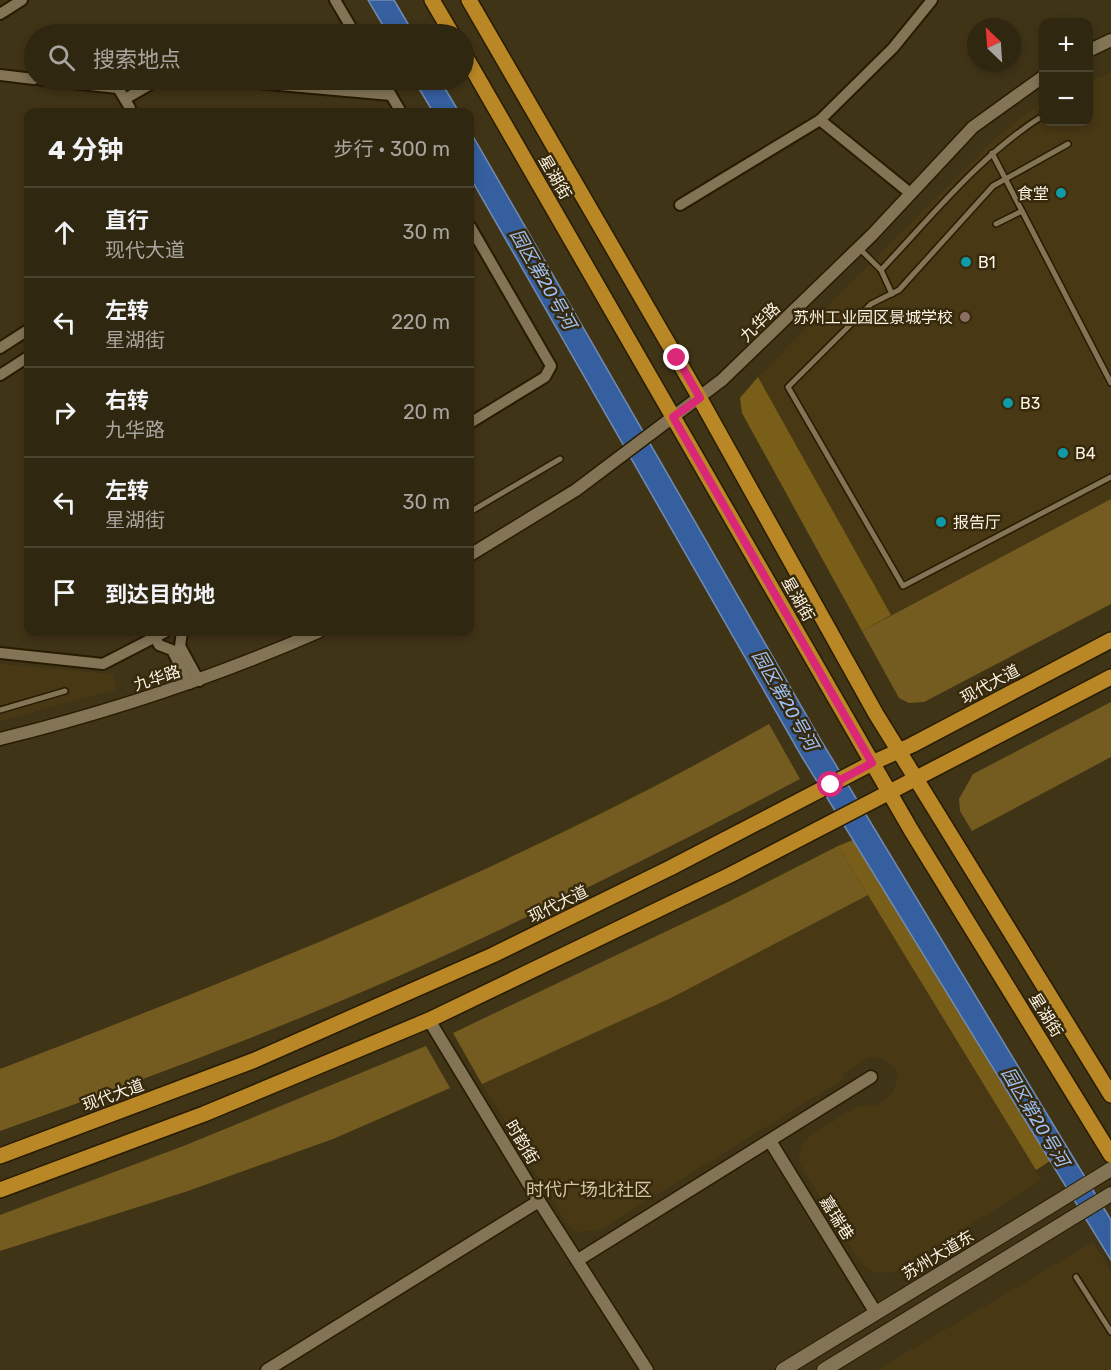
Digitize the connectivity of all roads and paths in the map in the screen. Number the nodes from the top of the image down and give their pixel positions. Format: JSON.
{"nodes":[{"id":1,"x":22,"y":0,"type":"edge"},
{"id":2,"x":335,"y":0,"type":"edge"},
{"id":3,"x":432,"y":0,"type":"edge"},
{"id":4,"x":469,"y":0,"type":"edge"},
{"id":5,"x":932,"y":0,"type":"edge"},
{"id":6,"x":0,"y":14,"type":"edge"},
{"id":7,"x":349,"y":24,"type":"edge"},
{"id":8,"x":446,"y":24,"type":"edge"},
{"id":9,"x":1111,"y":40,"type":"edge"},
{"id":10,"x":1093,"y":49,"type":"edge"},
{"id":11,"x":474,"y":71,"type":"edge"},
{"id":12,"x":0,"y":75,"type":"edge"},
{"id":13,"x":24,"y":78,"type":"edge"},
{"id":14,"x":1039,"y":80,"type":"edge"},
{"id":15,"x":119,"y":90,"type":"edge"},
{"id":16,"x":141,"y":90,"type":"edge"},
{"id":17,"x":342,"y":90,"type":"edge"},
{"id":18,"x":388,"y":90,"type":"edge"},
{"id":19,"x":351,"y":91,"type":"joint"},
{"id":20,"x":391,"y":95,"type":"junction"},
{"id":21,"x":125,"y":99,"type":"junction"},
{"id":22,"x":130,"y":108,"type":"edge"},
{"id":23,"x":399,"y":108,"type":"edge"},
{"id":24,"x":1039,"y":119,"type":"edge"},
{"id":25,"x":820,"y":120,"type":"junction"},
{"id":26,"x":1068,"y":144,"type":"dead end"},
{"id":27,"x":992,"y":153,"type":"junction"},
{"id":28,"x":1005,"y":177,"type":"junction"},
{"id":29,"x":910,"y":194,"type":"junction"},
{"id":30,"x":680,"y":205,"type":"dead end"},
{"id":31,"x":1022,"y":211,"type":"junction"},
{"id":32,"x":996,"y":224,"type":"dead end"},
{"id":33,"x":474,"y":233,"type":"edge"},
{"id":34,"x":859,"y":248,"type":"junction"},
{"id":35,"x":881,"y":270,"type":"junction"},
{"id":36,"x":892,"y":294,"type":"junction"},
{"id":37,"x":24,"y":333,"type":"edge"},
{"id":38,"x":0,"y":348,"type":"edge"},
{"id":39,"x":24,"y":360,"type":"edge"},
{"id":40,"x":0,"y":375,"type":"edge"},
{"id":41,"x":1111,"y":383,"type":"edge"},
{"id":42,"x":700,"y":398,"type":"junction"},
{"id":43,"x":673,"y":417,"type":"junction"},
{"id":44,"x":474,"y":421,"type":"edge"},
{"id":45,"x":560,"y":459,"type":"dead end"},
{"id":46,"x":1111,"y":477,"type":"edge"},
{"id":47,"x":474,"y":510,"type":"edge"},
{"id":48,"x":474,"y":553,"type":"edge"},
{"id":49,"x":156,"y":636,"type":"edge"},
{"id":50,"x":160,"y":636,"type":"edge"},
{"id":51,"x":181,"y":636,"type":"edge"},
{"id":52,"x":308,"y":636,"type":"edge"},
{"id":53,"x":1111,"y":640,"type":"edge"},
{"id":54,"x":0,"y":652,"type":"edge"},
{"id":55,"x":1111,"y":677,"type":"edge"},
{"id":56,"x":194,"y":683,"type":"junction"},
{"id":57,"x":65,"y":691,"type":"dead end"},
{"id":58,"x":0,"y":710,"type":"edge"},
{"id":59,"x":0,"y":739,"type":"edge"},
{"id":60,"x":899,"y":751,"type":"junction"},
{"id":61,"x":872,"y":763,"type":"junction"},
{"id":62,"x":916,"y":779,"type":"junction"},
{"id":63,"x":888,"y":791,"type":"junction"},
{"id":64,"x":429,"y":1020,"type":"junction"},
{"id":65,"x":872,"y":1077,"type":"dead end"},
{"id":66,"x":1111,"y":1095,"type":"edge"},
{"id":67,"x":770,"y":1141,"type":"junction"},
{"id":68,"x":1111,"y":1155,"type":"edge"},
{"id":69,"x":0,"y":1156,"type":"edge"},
{"id":70,"x":1111,"y":1169,"type":"edge"},
{"id":71,"x":0,"y":1190,"type":"edge"},
{"id":72,"x":1109,"y":1195,"type":"edge"},
{"id":73,"x":539,"y":1201,"type":"junction"},
{"id":74,"x":578,"y":1260,"type":"junction"},
{"id":75,"x":1076,"y":1277,"type":"dead end"},
{"id":76,"x":876,"y":1313,"type":"junction"},
{"id":77,"x":1111,"y":1332,"type":"edge"},
{"id":78,"x":267,"y":1370,"type":"edge"},
{"id":79,"x":647,"y":1370,"type":"edge"},
{"id":80,"x":783,"y":1370,"type":"edge"},
{"id":81,"x":824,"y":1370,"type":"edge"}],
"edges":[{"from":1,"to":6,"type":"street"},
{"from":2,"to":7,"type":"street"},
{"from":3,"to":8,"type":"main road"},
{"from":4,"to":42,"type":"main road","name":"星湖街"},
{"from":5,"to":25,"type":"street"},
{"from":9,"to":10,"type":"street"},
{"from":11,"to":43,"type":"main road","name":"星湖街"},
{"from":12,"to":13,"type":"street"},
{"from":14,"to":29,"type":"street","name":"九华路"},
{"from":15,"to":21,"type":"street"},
{"from":16,"to":21,"type":"street"},
{"from":17,"to":19,"type":"street"},
{"from":18,"to":20,"type":"street"},
{"from":19,"to":20,"type":"street"},
{"from":20,"to":23,"type":"street"},
{"from":21,"to":22,"type":"street"},
{"from":24,"to":27,"type":"lane"},
{"from":25,"to":29,"type":"street"},
{"from":25,"to":30,"type":"street"},
{"from":26,"to":28,"type":"lane"},
{"from":27,"to":28,"type":"lane"},
{"from":27,"to":35,"type":"lane"},
{"from":28,"to":31,"type":"lane"},
{"from":28,"to":36,"type":"lane"},
{"from":29,"to":34,"type":"street","name":"九华路"},
{"from":31,"to":32,"type":"lane"},
{"from":31,"to":41,"type":"lane"},
{"from":33,"to":44,"type":"street"},
{"from":34,"to":35,"type":"lane"},
{"from":34,"to":42,"type":"street","name":"九华路"},
{"from":35,"to":36,"type":"lane"},
{"from":36,"to":46,"type":"lane"},
{"from":37,"to":38,"type":"street"},
{"from":39,"to":40,"type":"street"},
{"from":42,"to":43,"type":"street","name":"九华路"},
{"from":42,"to":60,"type":"main road","name":"星湖街"},
{"from":43,"to":48,"type":"street","name":"九华路"},
{"from":43,"to":61,"type":"main road","name":"星湖街"},
{"from":45,"to":47,"type":"lane"},
{"from":49,"to":54,"type":"street"},
{"from":50,"to":56,"type":"street"},
{"from":51,"to":56,"type":"street"},
{"from":52,"to":56,"type":"street","name":"九华路"},
{"from":53,"to":60,"type":"main road","name":"现代大道"},
{"from":55,"to":62,"type":"main road"},
{"from":56,"to":59,"type":"street","name":"九华路"},
{"from":57,"to":58,"type":"lane"},
{"from":60,"to":61,"type":"main road","name":"现代大道"},
{"from":60,"to":62,"type":"main road","name":"星湖街"},
{"from":61,"to":63,"type":"main road","name":"星湖街"},
{"from":61,"to":69,"type":"main road","name":"现代大道"},
{"from":62,"to":63,"type":"main road"},
{"from":62,"to":66,"type":"main road","name":"星湖街"},
{"from":63,"to":64,"type":"main road"},
{"from":63,"to":68,"type":"main road","name":"星湖街"},
{"from":64,"to":71,"type":"main road"},
{"from":64,"to":73,"type":"street","name":"时韵街"},
{"from":65,"to":67,"type":"street"},
{"from":67,"to":74,"type":"street"},
{"from":67,"to":76,"type":"street","name":"嘉瑞巷"},
{"from":70,"to":76,"type":"main road","name":"苏州大道东"},
{"from":72,"to":81,"type":"main road"},
{"from":73,"to":74,"type":"street","name":"时韵街"},
{"from":73,"to":78,"type":"street"},
{"from":74,"to":79,"type":"street","name":"时韵街"},
{"from":75,"to":77,"type":"lane"},
{"from":76,"to":80,"type":"main road","name":"苏州大道东"}]}
